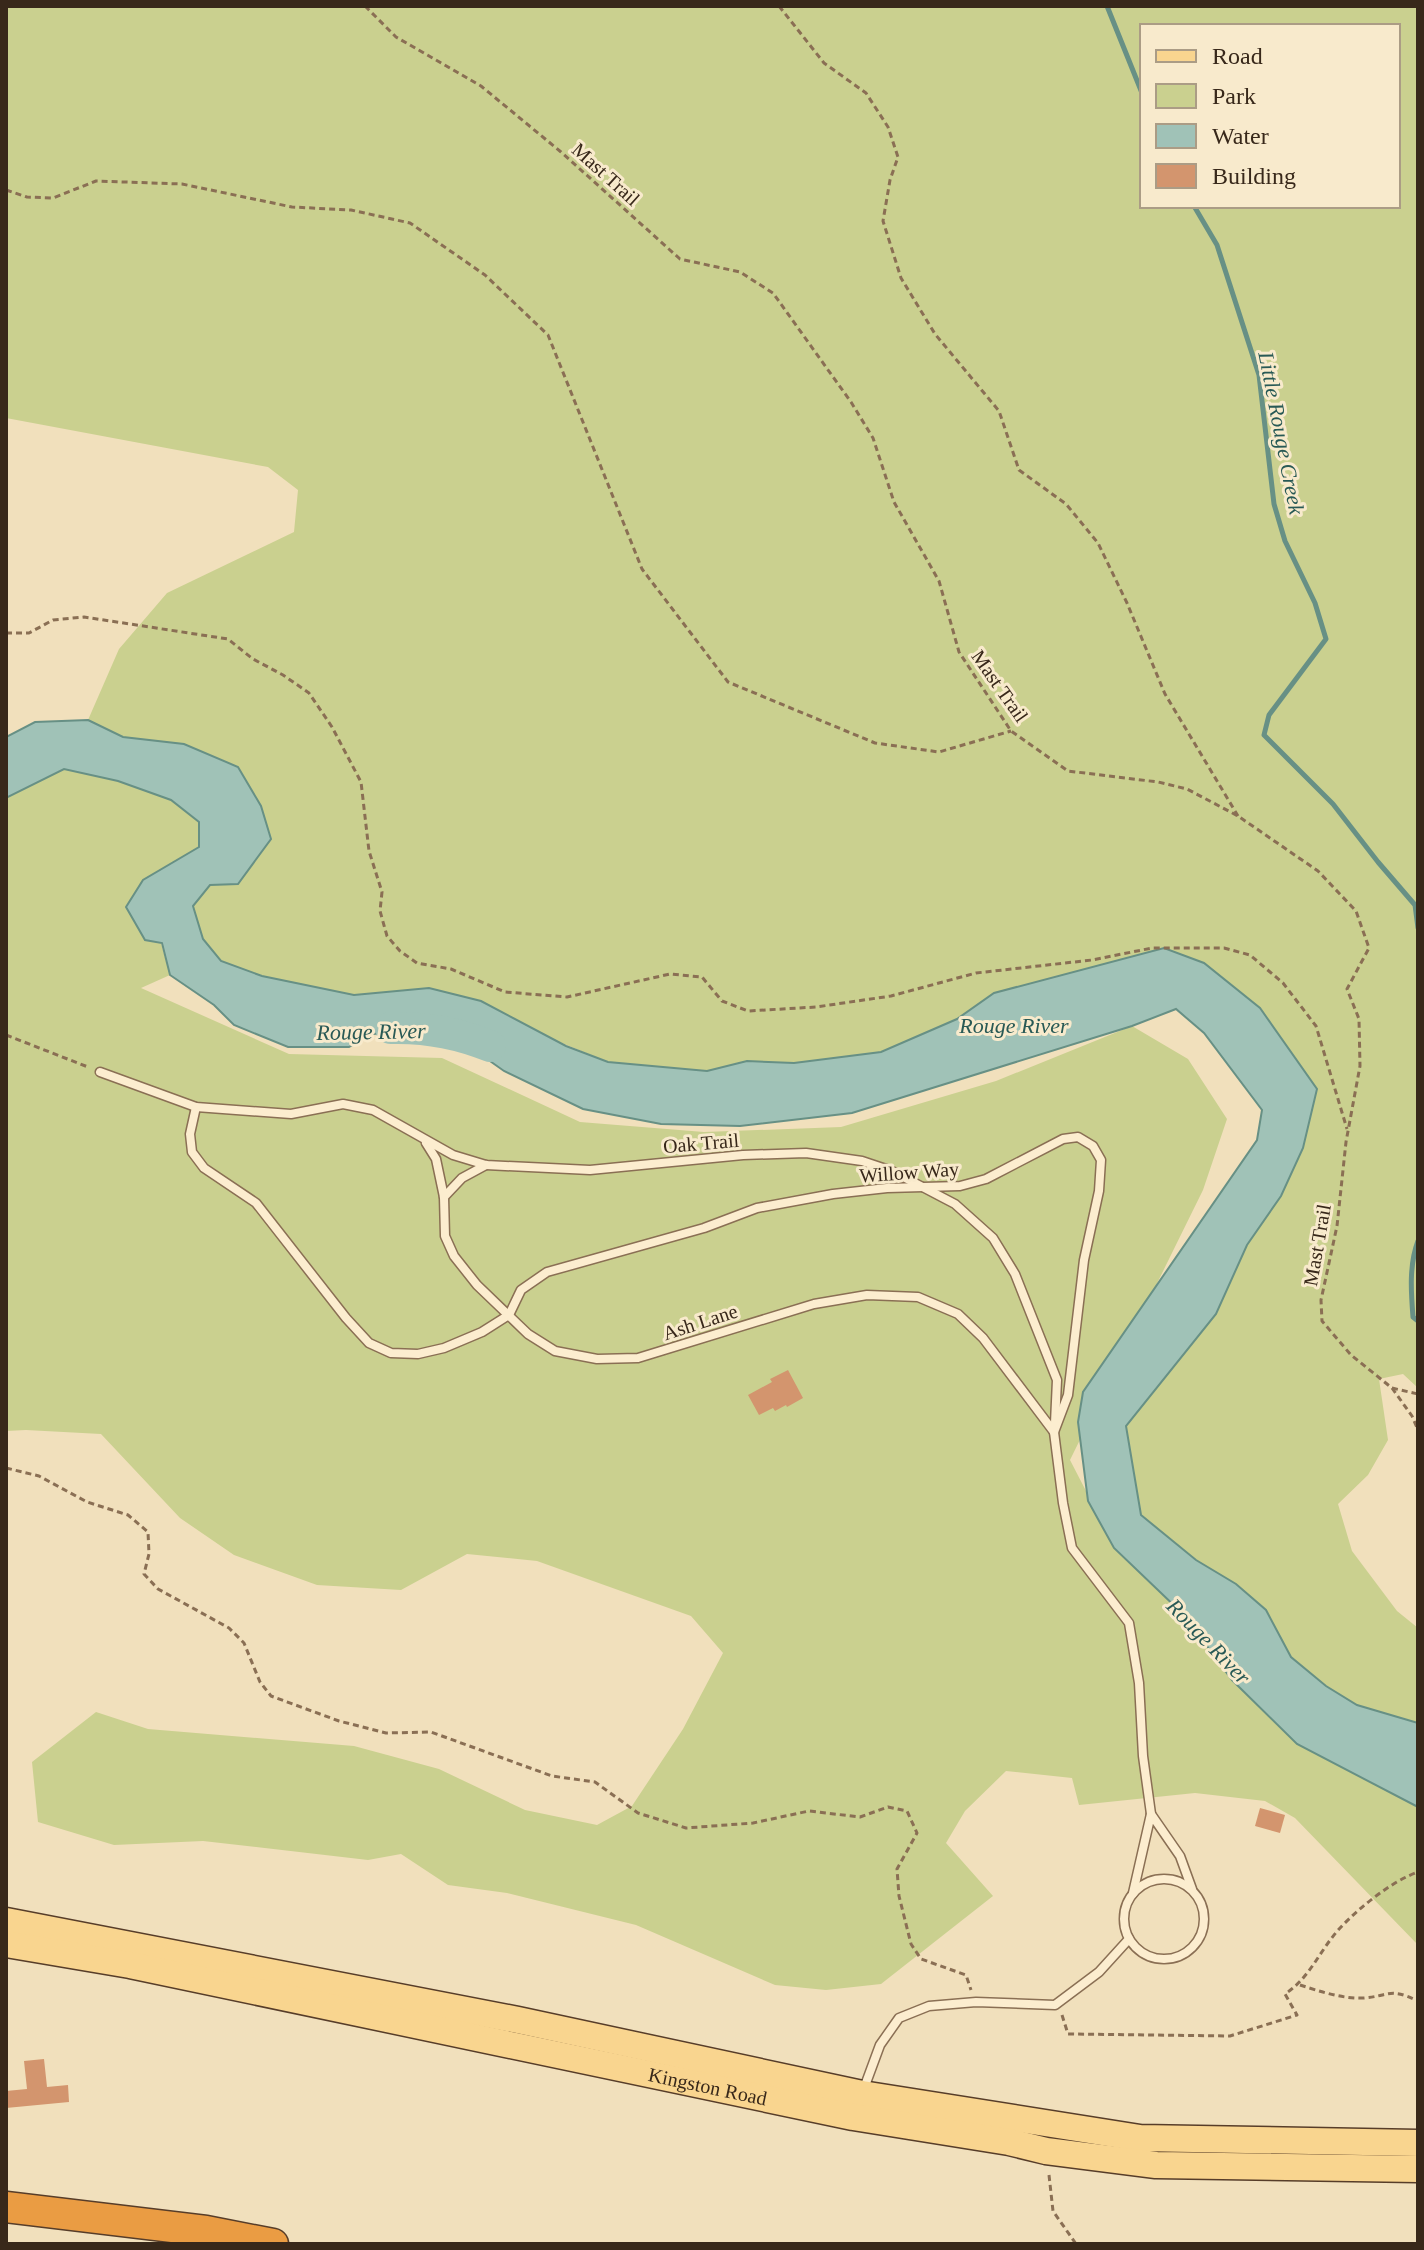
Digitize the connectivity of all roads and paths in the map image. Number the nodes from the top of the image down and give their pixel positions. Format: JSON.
{"nodes":[{"id":1,"x":365,"y":6,"type":"edge"},
{"id":2,"x":779,"y":6,"type":"edge"},
{"id":3,"x":6,"y":190,"type":"edge"},
{"id":4,"x":6,"y":633,"type":"edge"},
{"id":5,"x":1011,"y":731,"type":"junction"},
{"id":6,"x":1238,"y":816,"type":"junction"},
{"id":7,"x":6,"y":1035,"type":"edge"},
{"id":8,"x":100,"y":1072,"type":"joint"},
{"id":9,"x":196,"y":1107,"type":"junction"},
{"id":10,"x":1348,"y":1133,"type":"junction"},
{"id":11,"x":425,"y":1141,"type":"junction"},
{"id":12,"x":486,"y":1165,"type":"junction"},
{"id":13,"x":925,"y":1189,"type":"junction"},
{"id":14,"x":444,"y":1197,"type":"junction"},
{"id":15,"x":509,"y":1315,"type":"junction"},
{"id":16,"x":1392,"y":1388,"type":"junction"},
{"id":17,"x":1418,"y":1394,"type":"edge"},
{"id":18,"x":1418,"y":1430,"type":"edge"},
{"id":19,"x":1054,"y":1432,"type":"junction"},
{"id":20,"x":6,"y":1468,"type":"edge"},
{"id":21,"x":1151,"y":1814,"type":"junction"},
{"id":22,"x":1416,"y":1872,"type":"edge"},
{"id":23,"x":1192,"y":1890,"type":"junction"},
{"id":24,"x":1132,"y":1894,"type":"junction"},
{"id":25,"x":6,"y":1921,"type":"edge"},
{"id":26,"x":1129,"y":1939,"type":"junction"},
{"id":27,"x":6,"y":1944,"type":"edge"},
{"id":28,"x":1300,"y":1985,"type":"junction"},
{"id":29,"x":1418,"y":2001,"type":"edge"},
{"id":30,"x":976,"y":2002,"type":"junction"},
{"id":31,"x":1055,"y":2005,"type":"junction"},
{"id":32,"x":858,"y":2106,"type":"junction"},
{"id":33,"x":1418,"y":2143,"type":"edge"},
{"id":34,"x":1046,"y":2151,"type":"junction"},
{"id":35,"x":1418,"y":2169,"type":"edge"},
{"id":36,"x":6,"y":2207,"type":"edge"},
{"id":37,"x":273,"y":2244,"type":"edge"},
{"id":38,"x":1076,"y":2244,"type":"edge"}],
"edges":[{"from":1,"to":5,"type":"path","name":"Mast Trail"},
{"from":2,"to":6,"type":"path"},
{"from":3,"to":5,"type":"path"},
{"from":4,"to":10,"type":"path"},
{"from":5,"to":6,"type":"path","name":"Mast Trail"},
{"from":6,"to":10,"type":"path","name":"Mast Trail"},
{"from":7,"to":8,"type":"path"},
{"from":8,"to":9,"type":"lane","name":"Oak Trail"},
{"from":9,"to":11,"type":"lane","name":"Oak Trail"},
{"from":9,"to":15,"type":"lane","name":"Willow Way"},
{"from":10,"to":16,"type":"path","name":"Mast Trail"},
{"from":11,"to":12,"type":"lane","name":"Oak Trail"},
{"from":11,"to":14,"type":"lane","name":"Ash Lane"},
{"from":12,"to":13,"type":"lane","name":"Oak Trail"},
{"from":12,"to":14,"type":"lane"},
{"from":13,"to":15,"type":"lane","name":"Willow Way"},
{"from":13,"to":19,"type":"lane","name":"Oak Trail"},
{"from":13,"to":19,"type":"lane","name":"Willow Way"},
{"from":14,"to":15,"type":"lane","name":"Ash Lane"},
{"from":15,"to":19,"type":"lane","name":"Ash Lane"},
{"from":16,"to":17,"type":"path"},
{"from":16,"to":18,"type":"path","name":"Mast Trail"},
{"from":19,"to":21,"type":"lane","name":"Willow Way"},
{"from":20,"to":30,"type":"path"},
{"from":21,"to":23,"type":"lane","name":"Willow Way"},
{"from":21,"to":24,"type":"lane","name":"Willow Way"},
{"from":22,"to":28,"type":"path"},
{"from":23,"to":24,"type":"lane"},
{"from":23,"to":26,"type":"lane"},
{"from":24,"to":26,"type":"lane"},
{"from":25,"to":32,"type":"main road","name":"Kingston Road"},
{"from":26,"to":31,"type":"lane"},
{"from":27,"to":32,"type":"main road","name":"Kingston Road"},
{"from":28,"to":29,"type":"path"},
{"from":28,"to":31,"type":"path"},
{"from":30,"to":31,"type":"lane"},
{"from":30,"to":32,"type":"lane"},
{"from":32,"to":33,"type":"main road","name":"Kingston Road"},
{"from":32,"to":34,"type":"main road","name":"Kingston Road"},
{"from":34,"to":35,"type":"main road","name":"Kingston Road"},
{"from":34,"to":38,"type":"path"},
{"from":36,"to":37,"type":"highway"}]}
